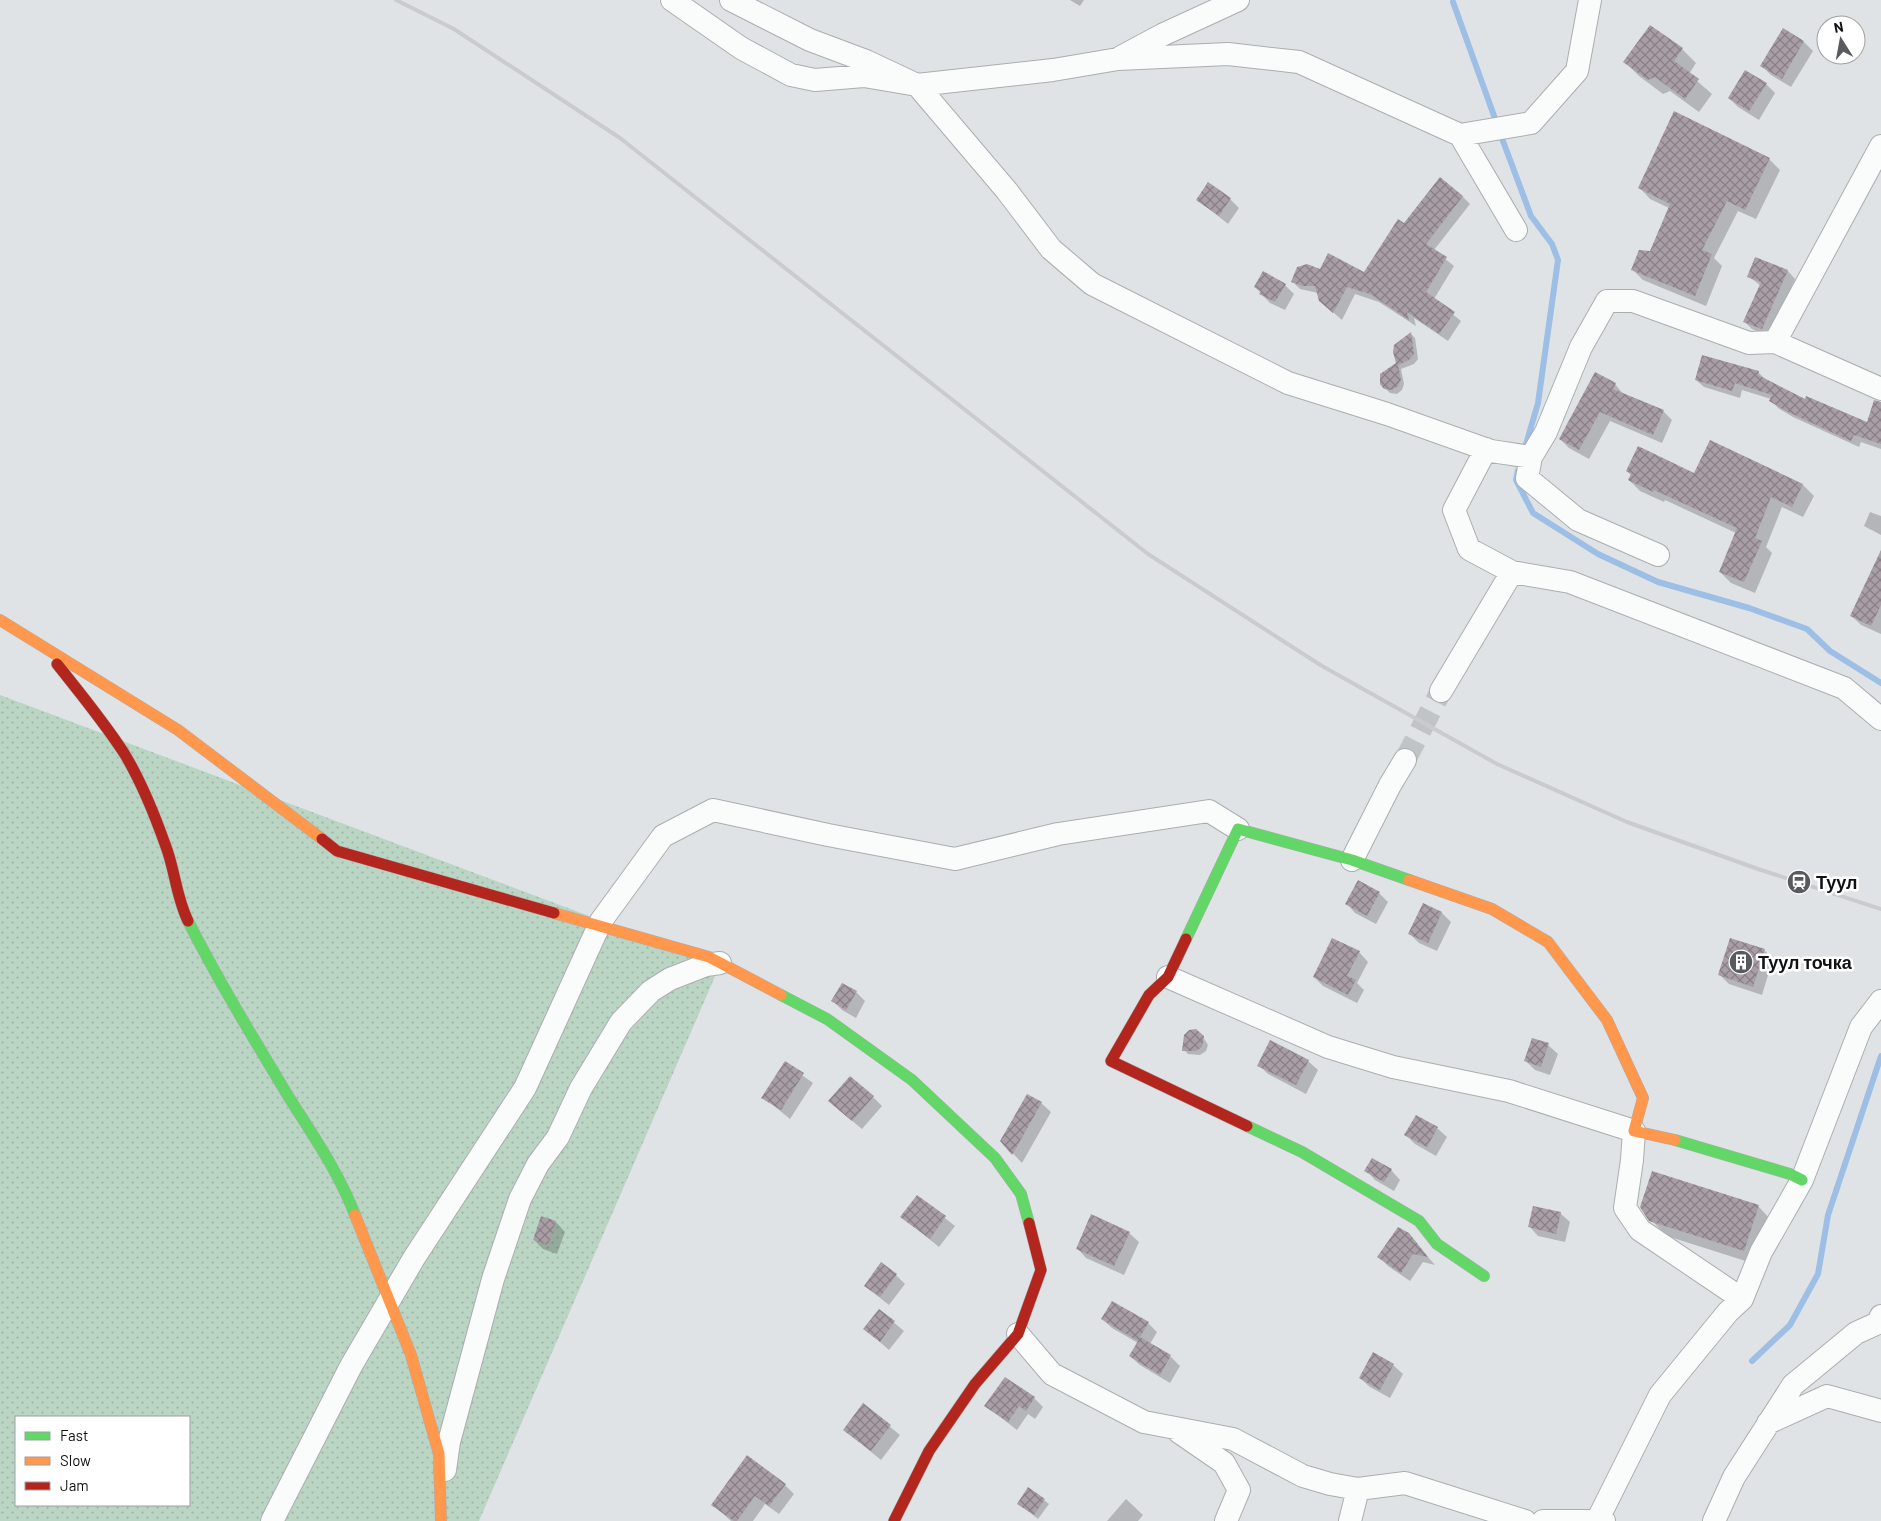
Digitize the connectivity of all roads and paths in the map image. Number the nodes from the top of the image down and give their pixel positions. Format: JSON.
{"nodes":[{"id":1,"x":1238,"y":0,"type":"edge"},
{"id":2,"x":1590,"y":0,"type":"edge"},
{"id":3,"x":676,"y":3,"type":"edge"},
{"id":4,"x":735,"y":3,"type":"edge"},
{"id":5,"x":1118,"y":58,"type":"junction"},
{"id":6,"x":917,"y":85,"type":"junction"},
{"id":7,"x":1460,"y":135,"type":"junction"},
{"id":8,"x":1881,"y":146,"type":"edge"},
{"id":9,"x":1516,"y":230,"type":"dead end"},
{"id":10,"x":1775,"y":342,"type":"junction"},
{"id":11,"x":1881,"y":389,"type":"edge"},
{"id":12,"x":1486,"y":449,"type":"junction"},
{"id":13,"x":1524,"y":456,"type":"junction"},
{"id":14,"x":1658,"y":555,"type":"dead end"},
{"id":15,"x":1512,"y":572,"type":"junction"},
{"id":16,"x":0,"y":620,"type":"edge"},
{"id":17,"x":37,"y":643,"type":"junction"},
{"id":18,"x":1441,"y":691,"type":"tunnel mouth"},
{"id":19,"x":1881,"y":720,"type":"edge"},
{"id":20,"x":1405,"y":760,"type":"tunnel mouth"},
{"id":21,"x":1238,"y":829,"type":"junction"},
{"id":22,"x":1352,"y":860,"type":"junction"},
{"id":23,"x":598,"y":926,"type":"junction"},
{"id":24,"x":720,"y":963,"type":"junction"},
{"id":25,"x":1168,"y":977,"type":"junction"},
{"id":26,"x":1881,"y":1001,"type":"edge"},
{"id":27,"x":1634,"y":1131,"type":"junction"},
{"id":28,"x":1802,"y":1180,"type":"junction"},
{"id":29,"x":1484,"y":1276,"type":"dead end"},
{"id":30,"x":1742,"y":1299,"type":"junction"},
{"id":31,"x":389,"y":1301,"type":"junction"},
{"id":32,"x":1880,"y":1321,"type":"edge"},
{"id":33,"x":1018,"y":1334,"type":"junction"},
{"id":34,"x":1881,"y":1411,"type":"edge"},
{"id":35,"x":1768,"y":1423,"type":"junction"},
{"id":36,"x":1174,"y":1428,"type":"junction"},
{"id":37,"x":442,"y":1488,"type":"junction"},
{"id":38,"x":1358,"y":1489,"type":"junction"},
{"id":39,"x":272,"y":1521,"type":"edge"},
{"id":40,"x":441,"y":1521,"type":"edge"},
{"id":41,"x":894,"y":1521,"type":"edge"},
{"id":42,"x":1226,"y":1521,"type":"edge"},
{"id":43,"x":1350,"y":1521,"type":"edge"},
{"id":44,"x":1525,"y":1521,"type":"edge"},
{"id":45,"x":1543,"y":1521,"type":"edge"},
{"id":46,"x":1599,"y":1521,"type":"edge"},
{"id":47,"x":1714,"y":1521,"type":"edge"}],
"edges":[{"from":1,"to":5,"type":"street"},
{"from":2,"to":7,"type":"street"},
{"from":3,"to":4,"type":"street"},
{"from":3,"to":6,"type":"street"},
{"from":4,"to":6,"type":"street"},
{"from":5,"to":6,"type":"street"},
{"from":5,"to":7,"type":"street"},
{"from":6,"to":12,"type":"street"},
{"from":7,"to":9,"type":"street"},
{"from":8,"to":10,"type":"street"},
{"from":10,"to":11,"type":"street"},
{"from":10,"to":13,"type":"street"},
{"from":12,"to":13,"type":"street"},
{"from":12,"to":15,"type":"street"},
{"from":13,"to":14,"type":"street"},
{"from":15,"to":18,"type":"street"},
{"from":15,"to":19,"type":"street"},
{"from":16,"to":17,"type":"street"},
{"from":17,"to":23,"type":"street"},
{"from":17,"to":31,"type":"street"},
{"from":20,"to":22,"type":"street"},
{"from":21,"to":22,"type":"street"},
{"from":21,"to":23,"type":"street"},
{"from":21,"to":25,"type":"street"},
{"from":22,"to":27,"type":"street"},
{"from":23,"to":24,"type":"street"},
{"from":23,"to":31,"type":"street"},
{"from":24,"to":33,"type":"street"},
{"from":24,"to":37,"type":"street"},
{"from":25,"to":27,"type":"street"},
{"from":25,"to":29,"type":"street"},
{"from":26,"to":28,"type":"street"},
{"from":27,"to":28,"type":"street"},
{"from":27,"to":30,"type":"street"},
{"from":28,"to":30,"type":"street"},
{"from":30,"to":46,"type":"street"},
{"from":31,"to":37,"type":"street"},
{"from":31,"to":39,"type":"street"},
{"from":32,"to":35,"type":"street"},
{"from":33,"to":36,"type":"street"},
{"from":33,"to":41,"type":"street"},
{"from":34,"to":35,"type":"street"},
{"from":35,"to":47,"type":"street"},
{"from":36,"to":38,"type":"street"},
{"from":36,"to":42,"type":"street"},
{"from":37,"to":40,"type":"street"},
{"from":38,"to":43,"type":"street"},
{"from":38,"to":44,"type":"street"},
{"from":45,"to":46,"type":"street"}]}
